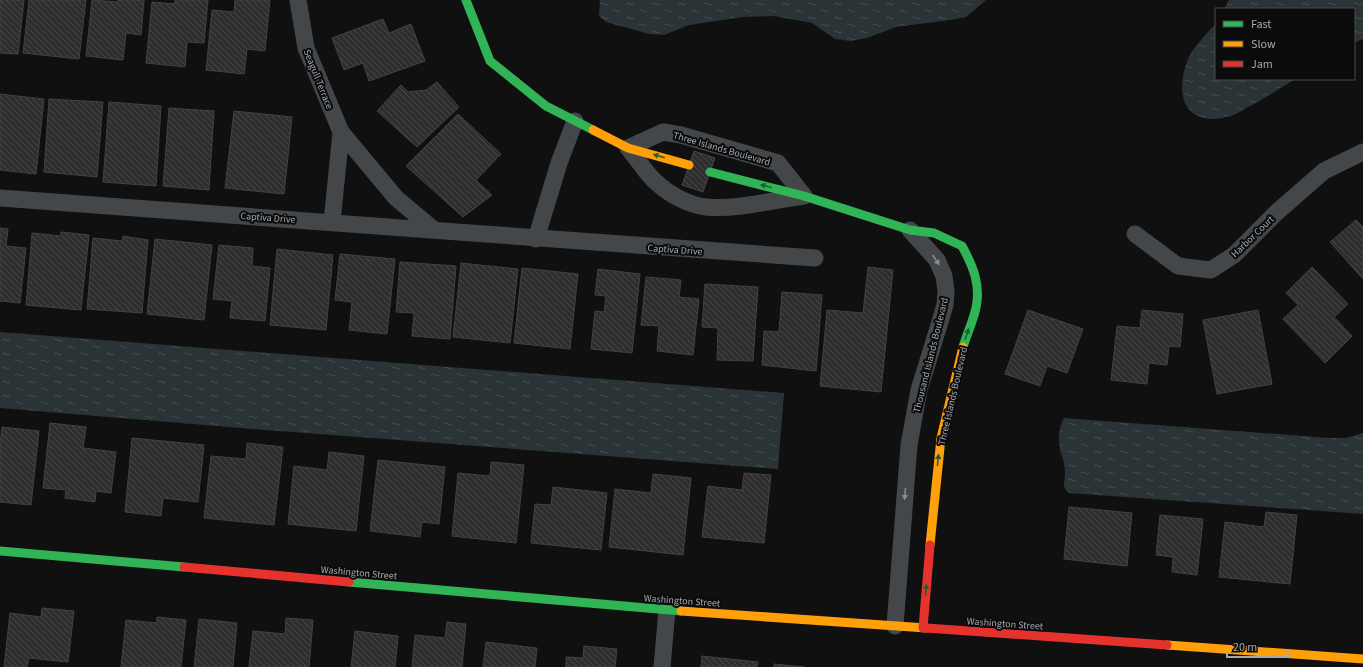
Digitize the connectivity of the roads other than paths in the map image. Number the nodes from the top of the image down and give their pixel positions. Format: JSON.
{"nodes":[{"id":1,"x":298,"y":0,"type":"edge"},
{"id":2,"x":466,"y":0,"type":"edge"},
{"id":3,"x":576,"y":121,"type":"junction"},
{"id":4,"x":341,"y":132,"type":"junction"},
{"id":5,"x":628,"y":148,"type":"junction"},
{"id":6,"x":1363,"y":152,"type":"edge"},
{"id":7,"x":689,"y":165,"type":"dead end"},
{"id":8,"x":710,"y":172,"type":"dead end"},
{"id":9,"x":804,"y":196,"type":"junction"},
{"id":10,"x":0,"y":198,"type":"edge"},
{"id":11,"x":332,"y":222,"type":"junction"},
{"id":12,"x":433,"y":230,"type":"junction"},
{"id":13,"x":910,"y":230,"type":"junction"},
{"id":14,"x":1135,"y":234,"type":"dead end"},
{"id":15,"x":536,"y":239,"type":"junction"},
{"id":16,"x":815,"y":258,"type":"dead end"},
{"id":17,"x":0,"y":551,"type":"edge"},
{"id":18,"x":667,"y":610,"type":"junction"},
{"id":19,"x":895,"y":626,"type":"junction"},
{"id":20,"x":923,"y":628,"type":"junction"},
{"id":21,"x":1363,"y":659,"type":"edge"},
{"id":22,"x":662,"y":667,"type":"edge"}],
"edges":[{"from":1,"to":4,"type":"street","name":"Seagull Terrace"},
{"from":2,"to":3,"type":"street"},
{"from":3,"to":5,"type":"street"},
{"from":3,"to":15,"type":"street"},
{"from":4,"to":11,"type":"street","name":"Seagull Terrace"},
{"from":4,"to":12,"type":"street","name":"Seagull Terrace"},
{"from":7,"to":5,"type":"street","one_way":true},
{"from":5,"to":9,"type":"street"},
{"from":5,"to":9,"type":"street","name":"Three Islands Boulevard"},
{"from":6,"to":14,"type":"street","name":"Harbor Court"},
{"from":9,"to":8,"type":"street","one_way":true},
{"from":9,"to":13,"type":"street"},
{"from":10,"to":11,"type":"street","name":"Captiva Drive"},
{"from":11,"to":12,"type":"street","name":"Captiva Drive"},
{"from":12,"to":15,"type":"street","name":"Captiva Drive"},
{"from":13,"to":19,"type":"street","name":"Thousand Islands Boulevard","one_way":true},
{"from":20,"to":13,"type":"street","name":"Three Islands Boulevard","one_way":true},
{"from":15,"to":16,"type":"street","name":"Captiva Drive"},
{"from":17,"to":18,"type":"street","name":"Washington Street"},
{"from":18,"to":19,"type":"street","name":"Washington Street"},
{"from":18,"to":22,"type":"street"},
{"from":19,"to":20,"type":"street","name":"Washington Street"},
{"from":20,"to":21,"type":"street","name":"Washington Street"}]}
